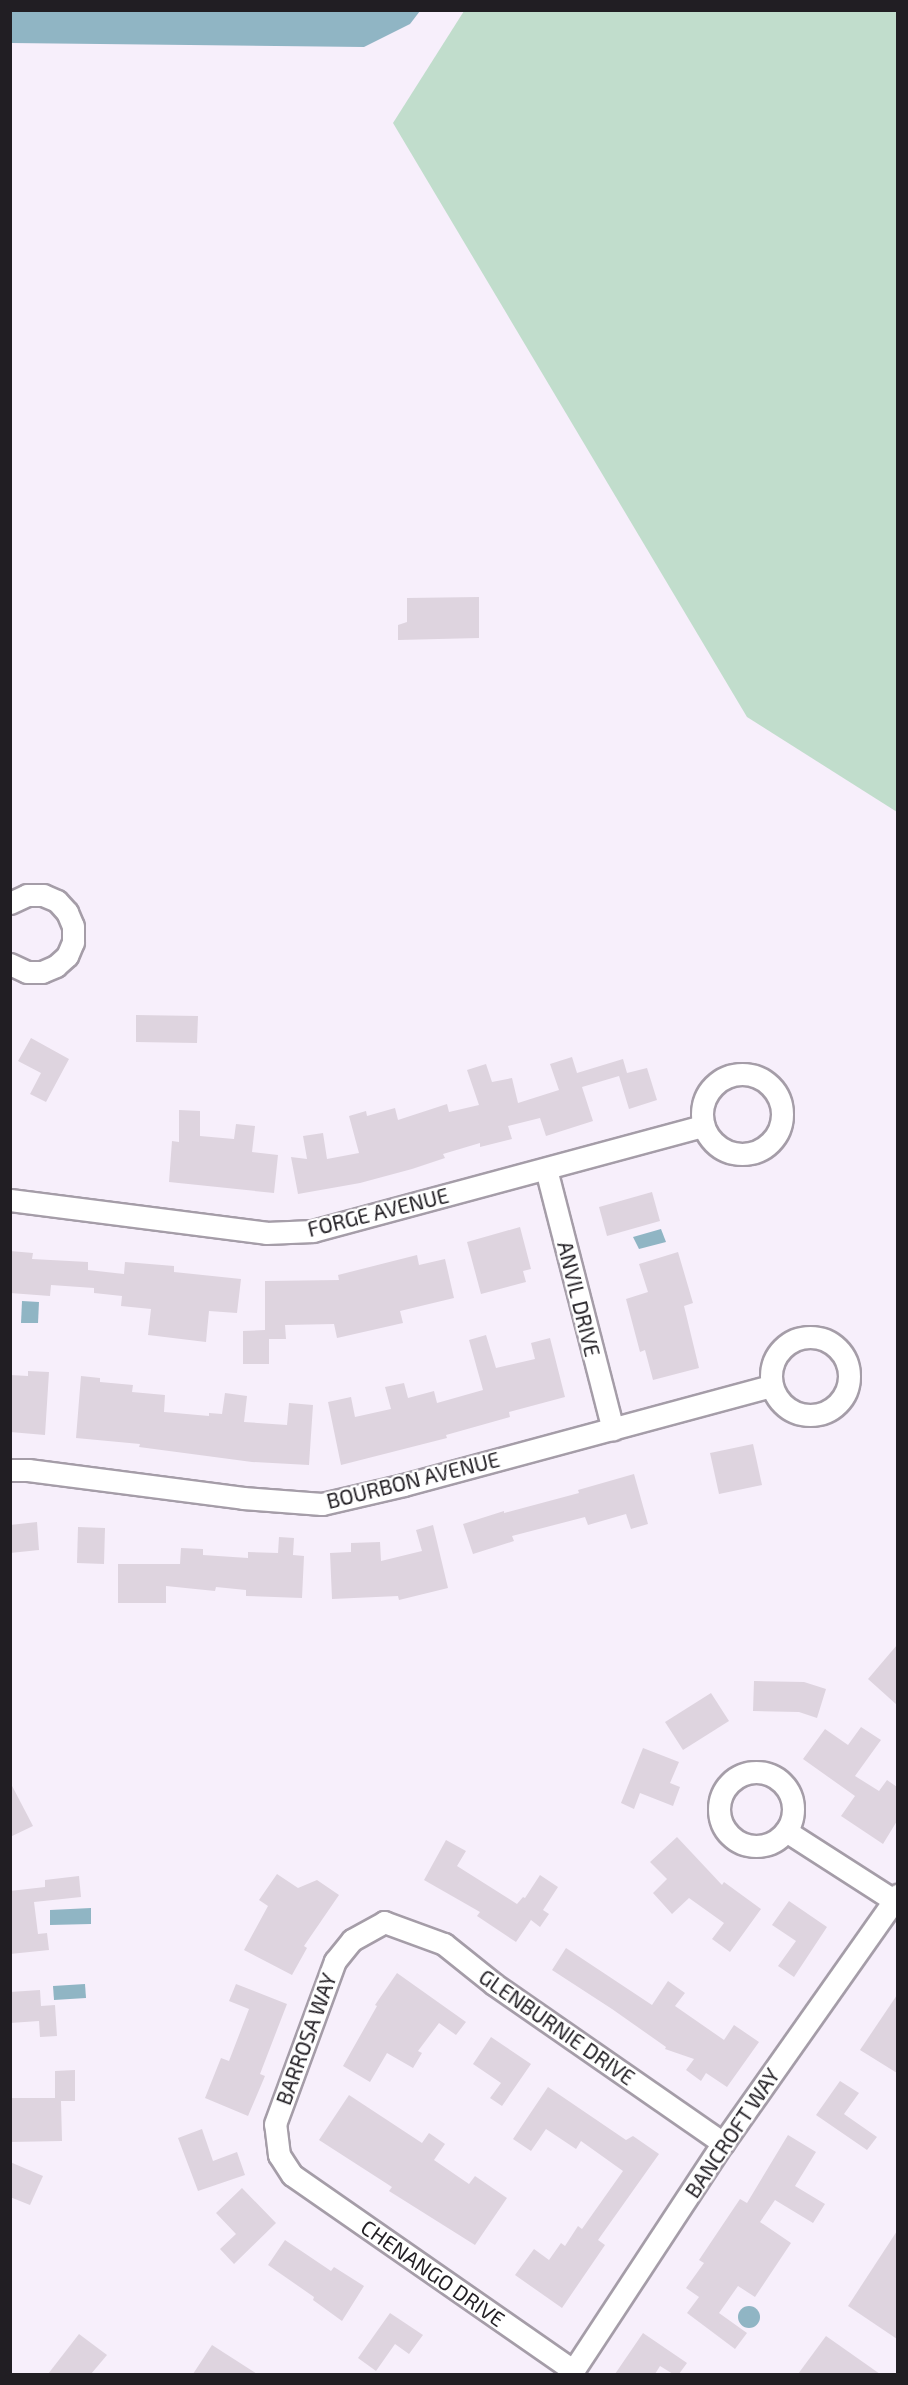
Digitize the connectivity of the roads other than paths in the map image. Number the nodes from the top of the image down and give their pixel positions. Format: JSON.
{"nodes":[{"id":1,"x":10,"y":903,"type":"edge"},
{"id":2,"x":11,"y":966,"type":"edge"},
{"id":3,"x":703,"y":1126,"type":"dead end"},
{"id":4,"x":546,"y":1169,"type":"junction"},
{"id":5,"x":10,"y":1200,"type":"edge"},
{"id":6,"x":772,"y":1386,"type":"dead end"},
{"id":7,"x":613,"y":1430,"type":"junction"},
{"id":8,"x":10,"y":1470,"type":"edge"},
{"id":9,"x":786,"y":1831,"type":"dead end"},
{"id":10,"x":896,"y":1900,"type":"edge"},
{"id":11,"x":384,"y":1922,"type":"joint"},
{"id":12,"x":723,"y":2143,"type":"junction"},
{"id":13,"x":292,"y":2175,"type":"joint"},
{"id":14,"x":572,"y":2373,"type":"edge"}],
"edges":[{"from":1,"to":2,"type":"street"},
{"from":3,"to":4,"type":"street","name":"FORGE AVENUE"},
{"from":4,"to":5,"type":"street","name":"FORGE AVENUE"},
{"from":4,"to":7,"type":"street","name":"ANVIL DRIVE"},
{"from":6,"to":7,"type":"street","name":"BOURBON AVENUE"},
{"from":7,"to":8,"type":"street","name":"BOURBON AVENUE"},
{"from":9,"to":10,"type":"street"},
{"from":10,"to":12,"type":"street","name":"BANCROFT WAY"},
{"from":11,"to":12,"type":"street","name":"GLENBURNIE DRIVE"},
{"from":11,"to":13,"type":"street","name":"BARROSA WAY"},
{"from":12,"to":14,"type":"street","name":"BANCROFT WAY"},
{"from":13,"to":14,"type":"street","name":"CHENANGO DRIVE"}]}
